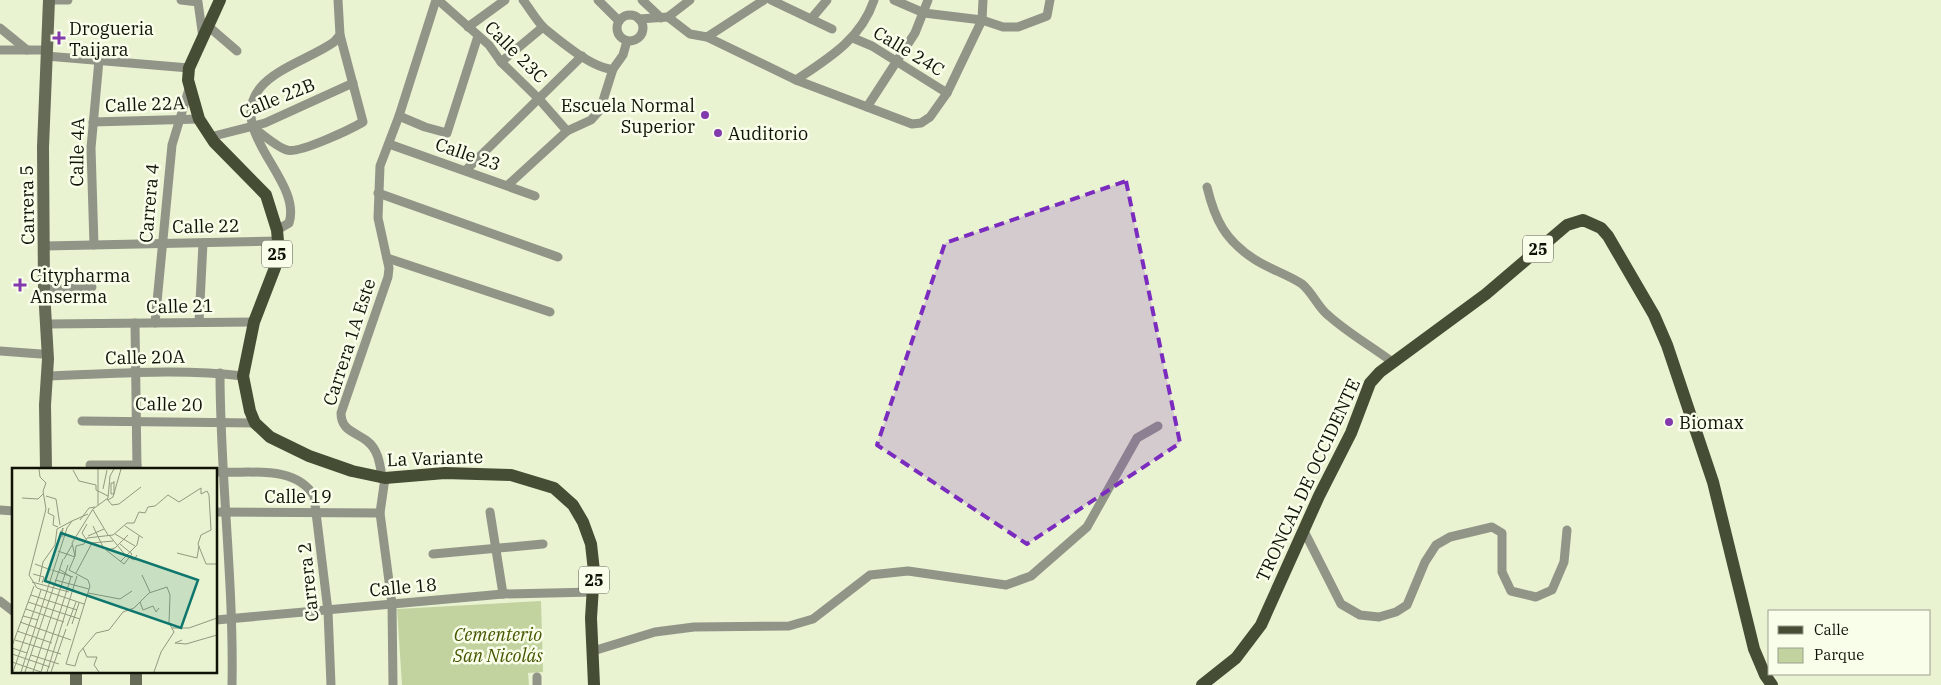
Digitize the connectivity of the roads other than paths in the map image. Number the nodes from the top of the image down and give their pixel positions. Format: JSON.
{"nodes":[{"id":1,"x":44,"y":0,"type":"edge"},
{"id":2,"x":49,"y":0,"type":"edge"},
{"id":3,"x":54,"y":0,"type":"edge"},
{"id":4,"x":68,"y":0,"type":"edge"},
{"id":5,"x":181,"y":0,"type":"edge"},
{"id":6,"x":220,"y":0,"type":"edge"},
{"id":7,"x":338,"y":0,"type":"edge"},
{"id":8,"x":437,"y":0,"type":"edge"},
{"id":9,"x":505,"y":0,"type":"edge"},
{"id":10,"x":523,"y":0,"type":"edge"},
{"id":11,"x":598,"y":0,"type":"edge"},
{"id":12,"x":642,"y":0,"type":"edge"},
{"id":13,"x":690,"y":0,"type":"edge"},
{"id":14,"x":764,"y":0,"type":"edge"},
{"id":15,"x":771,"y":0,"type":"edge"},
{"id":16,"x":827,"y":0,"type":"edge"},
{"id":17,"x":874,"y":0,"type":"edge"},
{"id":18,"x":894,"y":0,"type":"edge"},
{"id":19,"x":928,"y":0,"type":"edge"},
{"id":20,"x":983,"y":0,"type":"edge"},
{"id":21,"x":1050,"y":0,"type":"edge"},
{"id":22,"x":924,"y":13,"type":"junction"},
{"id":23,"x":664,"y":18,"type":"junction"},
{"id":24,"x":639,"y":19,"type":"junction"},
{"id":25,"x":811,"y":19,"type":"junction"},
{"id":26,"x":982,"y":20,"type":"junction"},
{"id":27,"x":619,"y":21,"type":"junction"},
{"id":28,"x":208,"y":26,"type":"junction"},
{"id":29,"x":468,"y":27,"type":"junction"},
{"id":30,"x":543,"y":27,"type":"junction"},
{"id":31,"x":0,"y":28,"type":"edge"},
{"id":32,"x":832,"y":29,"type":"dead end"},
{"id":33,"x":340,"y":35,"type":"junction"},
{"id":34,"x":478,"y":36,"type":"junction"},
{"id":35,"x":707,"y":37,"type":"junction"},
{"id":36,"x":203,"y":38,"type":"junction"},
{"id":37,"x":853,"y":38,"type":"junction"},
{"id":38,"x":627,"y":41,"type":"junction"},
{"id":39,"x":0,"y":50,"type":"edge"},
{"id":40,"x":27,"y":50,"type":"junction"},
{"id":41,"x":237,"y":51,"type":"dead end"},
{"id":42,"x":44,"y":53,"type":"junction"},
{"id":43,"x":582,"y":56,"type":"junction"},
{"id":44,"x":99,"y":60,"type":"junction"},
{"id":45,"x":501,"y":62,"type":"junction"},
{"id":46,"x":898,"y":62,"type":"junction"},
{"id":47,"x":189,"y":68,"type":"junction"},
{"id":48,"x":613,"y":69,"type":"junction"},
{"id":49,"x":796,"y":80,"type":"junction"},
{"id":50,"x":353,"y":83,"type":"junction"},
{"id":51,"x":189,"y":89,"type":"junction"},
{"id":52,"x":947,"y":93,"type":"junction"},
{"id":53,"x":539,"y":99,"type":"junction"},
{"id":54,"x":867,"y":107,"type":"junction"},
{"id":55,"x":400,"y":116,"type":"junction"},
{"id":56,"x":181,"y":119,"type":"junction"},
{"id":57,"x":199,"y":119,"type":"junction"},
{"id":58,"x":93,"y":122,"type":"junction"},
{"id":59,"x":252,"y":128,"type":"junction"},
{"id":60,"x":567,"y":131,"type":"junction"},
{"id":61,"x":210,"y":137,"type":"junction"},
{"id":62,"x":389,"y":144,"type":"junction"},
{"id":63,"x":466,"y":170,"type":"junction"},
{"id":64,"x":508,"y":185,"type":"junction"},
{"id":65,"x":1207,"y":188,"type":"dead end"},
{"id":66,"x":378,"y":193,"type":"junction"},
{"id":67,"x":535,"y":196,"type":"dead end"},
{"id":68,"x":277,"y":236,"type":"junction"},
{"id":69,"x":203,"y":243,"type":"junction"},
{"id":70,"x":163,"y":244,"type":"junction"},
{"id":71,"x":94,"y":245,"type":"junction"},
{"id":72,"x":45,"y":246,"type":"junction"},
{"id":73,"x":558,"y":257,"type":"dead end"},
{"id":74,"x":387,"y":258,"type":"junction"},
{"id":75,"x":92,"y":287,"type":"dead end"},
{"id":76,"x":44,"y":290,"type":"junction"},
{"id":77,"x":550,"y":312,"type":"dead end"},
{"id":78,"x":199,"y":322,"type":"junction"},
{"id":79,"x":254,"y":322,"type":"junction"},
{"id":80,"x":135,"y":323,"type":"junction"},
{"id":81,"x":154,"y":323,"type":"junction"},
{"id":82,"x":47,"y":324,"type":"junction"},
{"id":83,"x":0,"y":351,"type":"edge"},
{"id":84,"x":41,"y":354,"type":"junction"},
{"id":85,"x":1391,"y":361,"type":"junction"},
{"id":86,"x":135,"y":371,"type":"junction"},
{"id":87,"x":220,"y":373,"type":"junction"},
{"id":88,"x":47,"y":376,"type":"junction"},
{"id":89,"x":244,"y":376,"type":"junction"},
{"id":90,"x":136,"y":420,"type":"junction"},
{"id":91,"x":82,"y":421,"type":"dead end"},
{"id":92,"x":220,"y":421,"type":"junction"},
{"id":93,"x":255,"y":423,"type":"junction"},
{"id":94,"x":1158,"y":426,"type":"dead end"},
{"id":95,"x":90,"y":465,"type":"dead end"},
{"id":96,"x":40,"y":468,"type":"edge"},
{"id":97,"x":46,"y":468,"type":"edge"},
{"id":98,"x":137,"y":468,"type":"edge"},
{"id":99,"x":219,"y":473,"type":"edge"},
{"id":100,"x":383,"y":478,"type":"junction"},
{"id":101,"x":317,"y":512,"type":"junction"},
{"id":102,"x":380,"y":512,"type":"junction"},
{"id":103,"x":490,"y":512,"type":"dead end"},
{"id":104,"x":220,"y":513,"type":"edge"},
{"id":105,"x":1567,"y":530,"type":"dead end"},
{"id":106,"x":1304,"y":531,"type":"junction"},
{"id":107,"x":543,"y":544,"type":"dead end"},
{"id":108,"x":496,"y":548,"type":"junction"},
{"id":109,"x":433,"y":554,"type":"dead end"},
{"id":110,"x":593,"y":592,"type":"junction"},
{"id":111,"x":503,"y":594,"type":"junction"},
{"id":112,"x":0,"y":601,"type":"edge"},
{"id":113,"x":392,"y":604,"type":"junction"},
{"id":114,"x":12,"y":610,"type":"edge"},
{"id":115,"x":328,"y":611,"type":"junction"},
{"id":116,"x":218,"y":620,"type":"edge"},
{"id":117,"x":233,"y":620,"type":"junction"},
{"id":118,"x":593,"y":651,"type":"junction"},
{"id":119,"x":136,"y":672,"type":"edge"},
{"id":120,"x":136,"y":685,"type":"edge"},
{"id":121,"x":232,"y":685,"type":"edge"},
{"id":122,"x":331,"y":685,"type":"edge"},
{"id":123,"x":393,"y":685,"type":"edge"},
{"id":124,"x":594,"y":685,"type":"edge"},
{"id":125,"x":1202,"y":685,"type":"edge"},
{"id":126,"x":1772,"y":685,"type":"edge"}],
"edges":[{"from":1,"to":42,"type":"street","name":"Carrera 5"},
{"from":2,"to":42,"type":"street","name":"Carrera 5"},
{"from":3,"to":4,"type":"street"},
{"from":5,"to":36,"type":"street"},
{"from":6,"to":28,"type":"main road","number":"25"},
{"from":7,"to":33,"type":"street"},
{"from":8,"to":29,"type":"street","name":"Calle 23C"},
{"from":8,"to":55,"type":"street","name":"Carrera 1A Este"},
{"from":9,"to":29,"type":"street"},
{"from":10,"to":30,"type":"street"},
{"from":11,"to":27,"type":"street"},
{"from":12,"to":23,"type":"street"},
{"from":13,"to":23,"type":"street"},
{"from":14,"to":35,"type":"street"},
{"from":15,"to":25,"type":"street"},
{"from":16,"to":25,"type":"street"},
{"from":17,"to":37,"type":"street"},
{"from":18,"to":22,"type":"street"},
{"from":19,"to":22,"type":"street"},
{"from":20,"to":26,"type":"street"},
{"from":21,"to":26,"type":"street"},
{"from":22,"to":26,"type":"street"},
{"from":22,"to":46,"type":"street"},
{"from":23,"to":24,"type":"street"},
{"from":23,"to":35,"type":"street"},
{"from":24,"to":27,"type":"street"},
{"from":24,"to":38,"type":"street"},
{"from":25,"to":32,"type":"street"},
{"from":26,"to":52,"type":"street"},
{"from":27,"to":38,"type":"street"},
{"from":28,"to":36,"type":"main road","number":"25"},
{"from":28,"to":41,"type":"street"},
{"from":29,"to":34,"type":"street","name":"Calle 23C"},
{"from":30,"to":43,"type":"street"},
{"from":30,"to":45,"type":"street"},
{"from":31,"to":40,"type":"street"},
{"from":33,"to":50,"type":"street"},
{"from":33,"to":59,"type":"street"},
{"from":34,"to":45,"type":"street","name":"Calle 23C"},
{"from":34,"to":55,"type":"street"},
{"from":35,"to":49,"type":"street"},
{"from":36,"to":47,"type":"main road","number":"25"},
{"from":37,"to":46,"type":"street","name":"Calle 24C"},
{"from":37,"to":49,"type":"street"},
{"from":38,"to":48,"type":"street"},
{"from":39,"to":40,"type":"street"},
{"from":40,"to":42,"type":"street"},
{"from":42,"to":44,"type":"street"},
{"from":42,"to":72,"type":"street","name":"Carrera 5"},
{"from":42,"to":84,"type":"street","name":"Carrera 5"},
{"from":43,"to":48,"type":"street"},
{"from":43,"to":53,"type":"street"},
{"from":44,"to":47,"type":"street"},
{"from":44,"to":58,"type":"street","name":"Calle 4A"},
{"from":45,"to":53,"type":"street","name":"Calle 23C"},
{"from":46,"to":52,"type":"street","name":"Calle 24C"},
{"from":46,"to":54,"type":"street"},
{"from":47,"to":51,"type":"main road","number":"25"},
{"from":48,"to":60,"type":"street"},
{"from":49,"to":54,"type":"street"},
{"from":50,"to":59,"type":"street","name":"Calle 22B"},
{"from":50,"to":59,"type":"street"},
{"from":51,"to":56,"type":"street","name":"Carrera 4"},
{"from":51,"to":57,"type":"main road","number":"25"},
{"from":52,"to":54,"type":"street"},
{"from":53,"to":60,"type":"street","name":"Calle 23C"},
{"from":53,"to":63,"type":"street"},
{"from":55,"to":62,"type":"street","name":"Carrera 1A Este"},
{"from":56,"to":57,"type":"street","name":"Calle 22A"},
{"from":56,"to":58,"type":"street","name":"Calle 22A"},
{"from":56,"to":70,"type":"street","name":"Carrera 4"},
{"from":57,"to":61,"type":"main road","number":"25"},
{"from":58,"to":71,"type":"street","name":"Calle 4A"},
{"from":59,"to":61,"type":"street","name":"Calle 22B"},
{"from":59,"to":68,"type":"street"},
{"from":60,"to":64,"type":"street"},
{"from":61,"to":68,"type":"main road","number":"25"},
{"from":62,"to":63,"type":"street","name":"Calle 23"},
{"from":62,"to":66,"type":"street","name":"Carrera 1A Este"},
{"from":63,"to":64,"type":"street","name":"Calle 23"},
{"from":64,"to":67,"type":"street","name":"Calle 23"},
{"from":65,"to":85,"type":"street"},
{"from":66,"to":73,"type":"street"},
{"from":66,"to":74,"type":"street","name":"Carrera 1A Este"},
{"from":68,"to":69,"type":"street","name":"Calle 22"},
{"from":68,"to":79,"type":"main road","number":"25"},
{"from":69,"to":70,"type":"street","name":"Calle 22"},
{"from":69,"to":78,"type":"street"},
{"from":70,"to":71,"type":"street","name":"Calle 22"},
{"from":70,"to":81,"type":"street","name":"Carrera 4"},
{"from":71,"to":72,"type":"street","name":"Calle 22"},
{"from":72,"to":76,"type":"street","name":"Carrera 5"},
{"from":74,"to":77,"type":"street"},
{"from":74,"to":100,"type":"street","name":"Carrera 1A Este"},
{"from":75,"to":76,"type":"street"},
{"from":76,"to":82,"type":"street","name":"Carrera 5"},
{"from":78,"to":79,"type":"street","name":"Calle 21"},
{"from":78,"to":81,"type":"street","name":"Calle 21"},
{"from":79,"to":89,"type":"main road","number":"25"},
{"from":80,"to":81,"type":"street","name":"Calle 21"},
{"from":80,"to":82,"type":"street","name":"Calle 21"},
{"from":80,"to":86,"type":"street"},
{"from":82,"to":88,"type":"street","name":"Carrera 5"},
{"from":83,"to":84,"type":"street"},
{"from":84,"to":96,"type":"street","name":"Carrera 5"},
{"from":85,"to":106,"type":"main road","name":"TRONCAL DE OCCIDENTE","number":"25"},
{"from":85,"to":126,"type":"main road","name":"TRONCAL DE OCCIDENTE","number":"25"},
{"from":86,"to":87,"type":"street","name":"Calle 20A"},
{"from":86,"to":88,"type":"street","name":"Calle 20A"},
{"from":86,"to":90,"type":"street"},
{"from":87,"to":89,"type":"street","name":"Calle 20A"},
{"from":87,"to":92,"type":"street"},
{"from":88,"to":97,"type":"street","name":"Carrera 5"},
{"from":89,"to":93,"type":"main road","number":"25"},
{"from":90,"to":91,"type":"street","name":"Calle 20"},
{"from":90,"to":92,"type":"street","name":"Calle 20"},
{"from":90,"to":98,"type":"street"},
{"from":92,"to":93,"type":"street","name":"Calle 20"},
{"from":92,"to":99,"type":"street"},
{"from":93,"to":100,"type":"main road","name":"La Variante","number":"25"},
{"from":94,"to":118,"type":"street"},
{"from":95,"to":98,"type":"street"},
{"from":99,"to":101,"type":"street","name":"Carrera 2"},
{"from":99,"to":104,"type":"street"},
{"from":100,"to":102,"type":"street"},
{"from":100,"to":110,"type":"main road","name":"La Variante","number":"25"},
{"from":101,"to":102,"type":"street","name":"Calle 19"},
{"from":101,"to":104,"type":"street","name":"Calle 19"},
{"from":101,"to":115,"type":"street","name":"Carrera 2"},
{"from":102,"to":113,"type":"street"},
{"from":103,"to":108,"type":"street"},
{"from":104,"to":117,"type":"street"},
{"from":105,"to":106,"type":"street"},
{"from":106,"to":125,"type":"main road","name":"TRONCAL DE OCCIDENTE","number":"25"},
{"from":107,"to":108,"type":"street"},
{"from":108,"to":109,"type":"street"},
{"from":108,"to":111,"type":"street"},
{"from":110,"to":111,"type":"street","name":"Calle 18"},
{"from":110,"to":118,"type":"main road","name":"La Variante","number":"25"},
{"from":111,"to":113,"type":"street","name":"Calle 18"},
{"from":112,"to":114,"type":"street"},
{"from":113,"to":115,"type":"street","name":"Calle 18"},
{"from":113,"to":123,"type":"street"},
{"from":115,"to":117,"type":"street","name":"Calle 18"},
{"from":115,"to":122,"type":"street","name":"Carrera 2"},
{"from":116,"to":117,"type":"street","name":"Calle 18"},
{"from":117,"to":121,"type":"street"},
{"from":118,"to":124,"type":"main road","name":"La Variante","number":"25"},
{"from":119,"to":120,"type":"street"}]}
